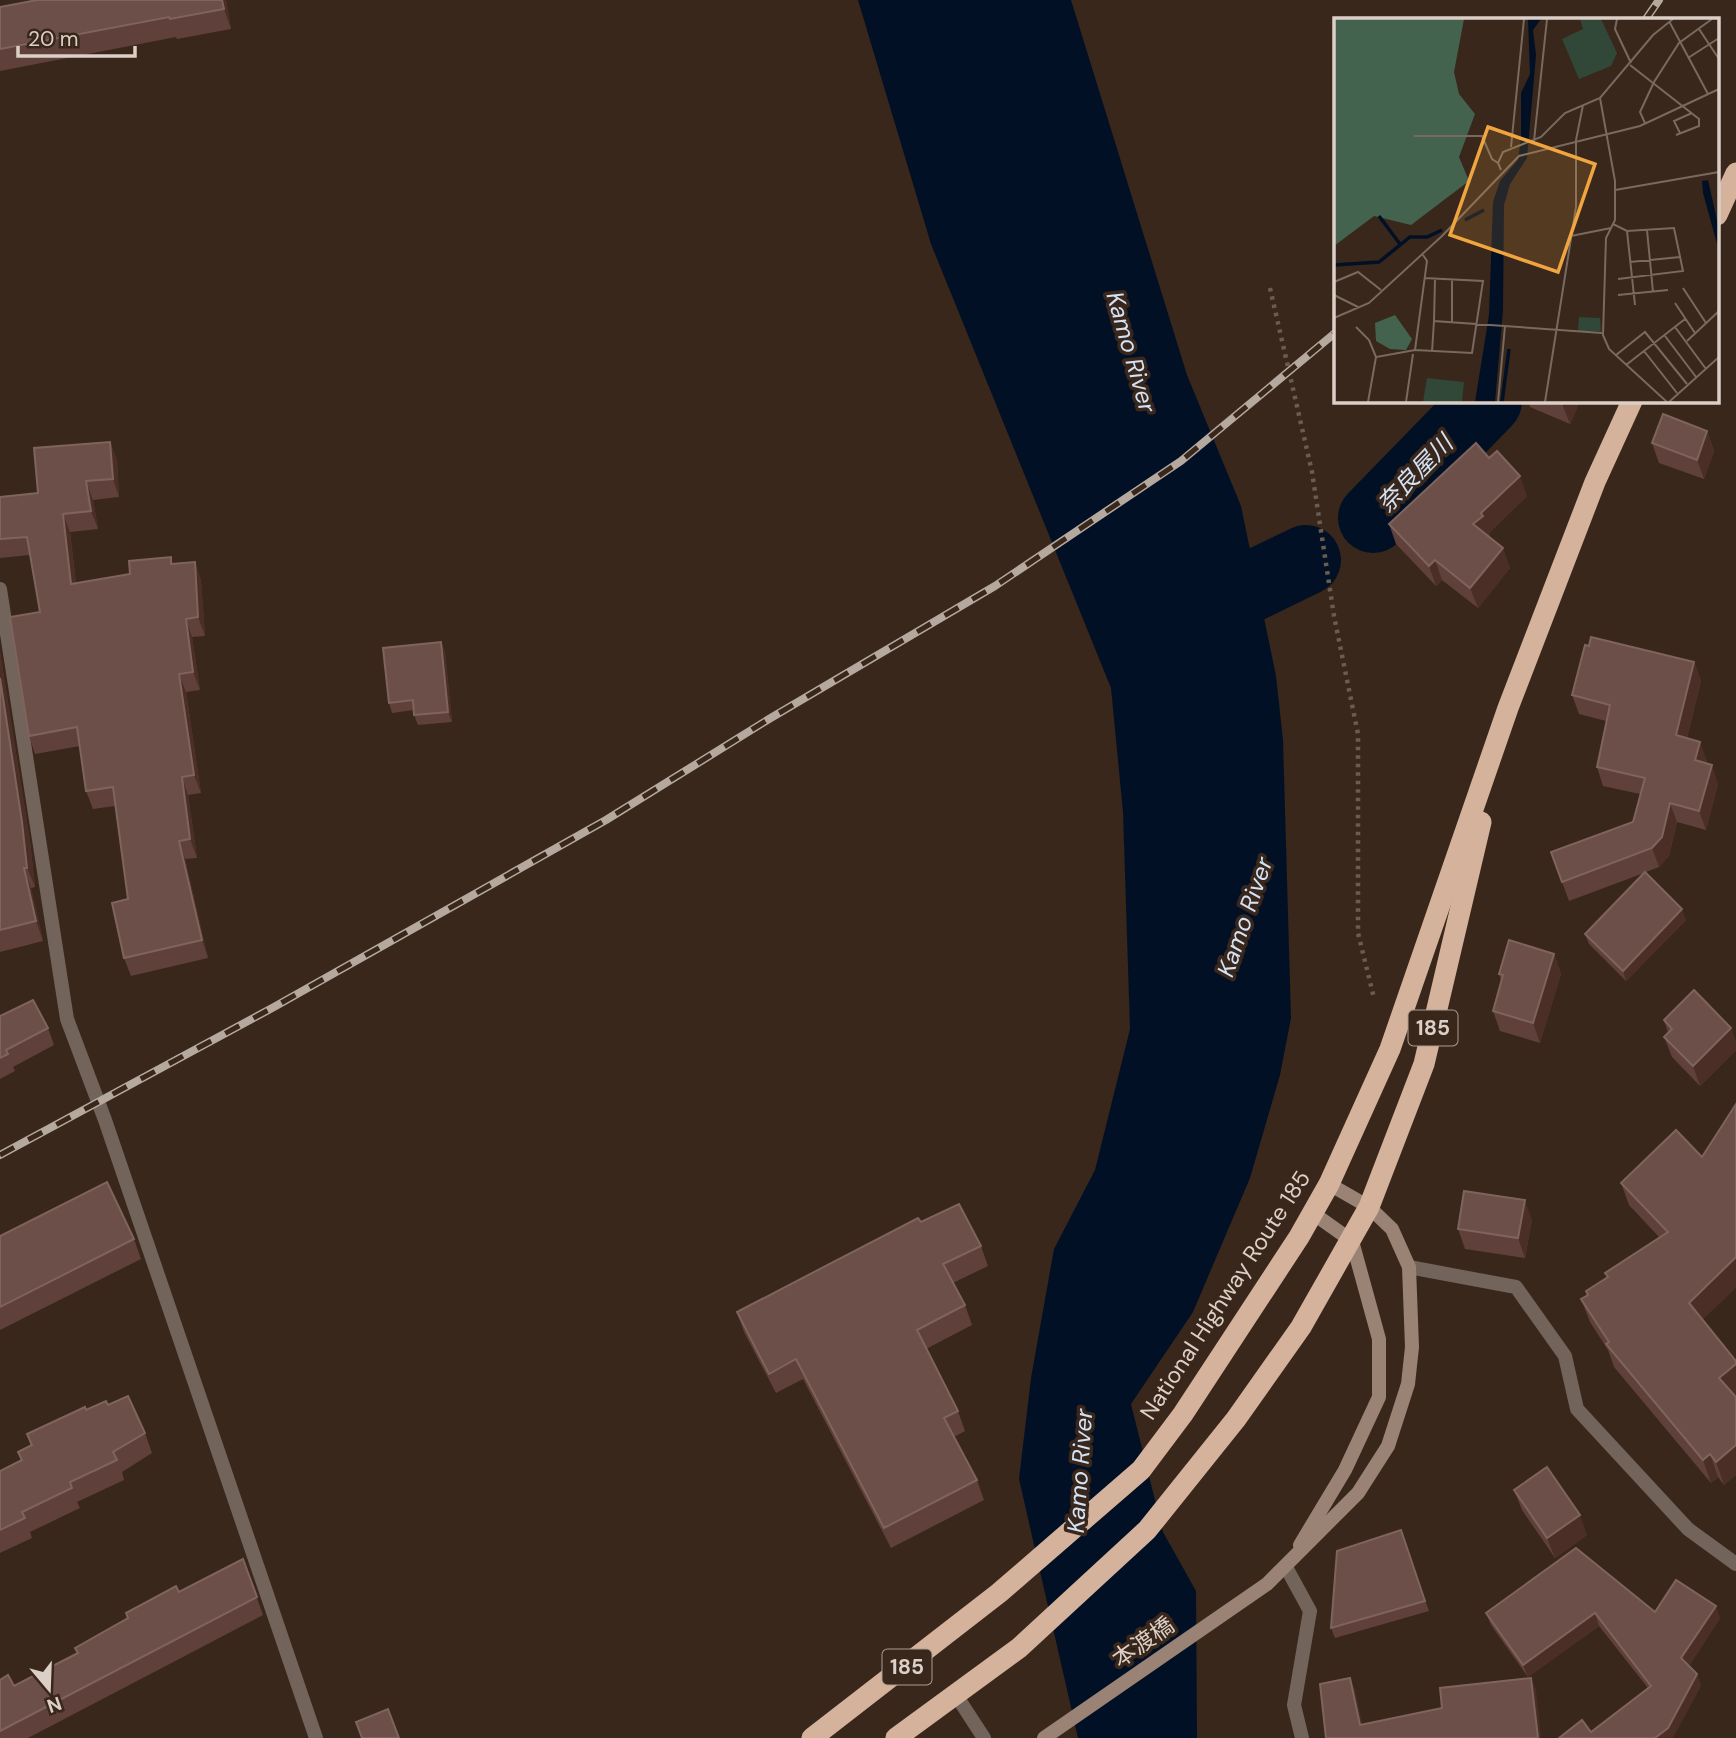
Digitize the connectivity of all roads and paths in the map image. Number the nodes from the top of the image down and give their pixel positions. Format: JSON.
{"nodes":[{"id":1,"x":1736,"y":173,"type":"edge"},
{"id":2,"x":1718,"y":213,"type":"edge"},
{"id":3,"x":1270,"y":288,"type":"dead end"},
{"id":4,"x":1632,"y":402,"type":"edge"},
{"id":5,"x":0,"y":589,"type":"edge"},
{"id":6,"x":1508,"y":708,"type":"junction"},
{"id":7,"x":1375,"y":1001,"type":"dead end"},
{"id":8,"x":1329,"y":1184,"type":"junction"},
{"id":9,"x":1369,"y":1206,"type":"junction"},
{"id":10,"x":1314,"y":1214,"type":"junction"},
{"id":11,"x":1352,"y":1241,"type":"junction"},
{"id":12,"x":1409,"y":1267,"type":"junction"},
{"id":13,"x":1736,"y":1564,"type":"edge"},
{"id":14,"x":1286,"y":1567,"type":"junction"},
{"id":15,"x":956,"y":1695,"type":"junction"},
{"id":16,"x":316,"y":1738,"type":"edge"},
{"id":17,"x":812,"y":1738,"type":"edge"},
{"id":18,"x":896,"y":1738,"type":"edge"},
{"id":19,"x":984,"y":1738,"type":"edge"},
{"id":20,"x":1044,"y":1738,"type":"edge"},
{"id":21,"x":1302,"y":1738,"type":"edge"}],
"edges":[{"from":1,"to":2,"type":"highway"},
{"from":3,"to":7,"type":"path"},
{"from":4,"to":6,"type":"highway","name":"National Highway Route 185","number":"185"},
{"from":5,"to":16,"type":"street"},
{"from":6,"to":8,"type":"highway","name":"National Highway Route 185","number":"185"},
{"from":6,"to":9,"type":"highway","name":"National Highway Route 185","number":"185"},
{"from":8,"to":9,"type":"street"},
{"from":8,"to":10,"type":"highway","name":"National Highway Route 185","number":"185"},
{"from":9,"to":11,"type":"highway","name":"National Highway Route 185","number":"185"},
{"from":9,"to":12,"type":"street"},
{"from":10,"to":11,"type":"street"},
{"from":10,"to":17,"type":"highway","name":"National Highway Route 185","number":"185"},
{"from":11,"to":14,"type":"street"},
{"from":11,"to":15,"type":"highway","name":"National Highway Route 185","number":"185"},
{"from":12,"to":13,"type":"street"},
{"from":12,"to":14,"type":"street"},
{"from":14,"to":20,"type":"street","name":"本渡橋"},
{"from":14,"to":21,"type":"street"},
{"from":15,"to":18,"type":"highway","name":"National Highway Route 185","number":"185"},
{"from":15,"to":19,"type":"street"}]}
